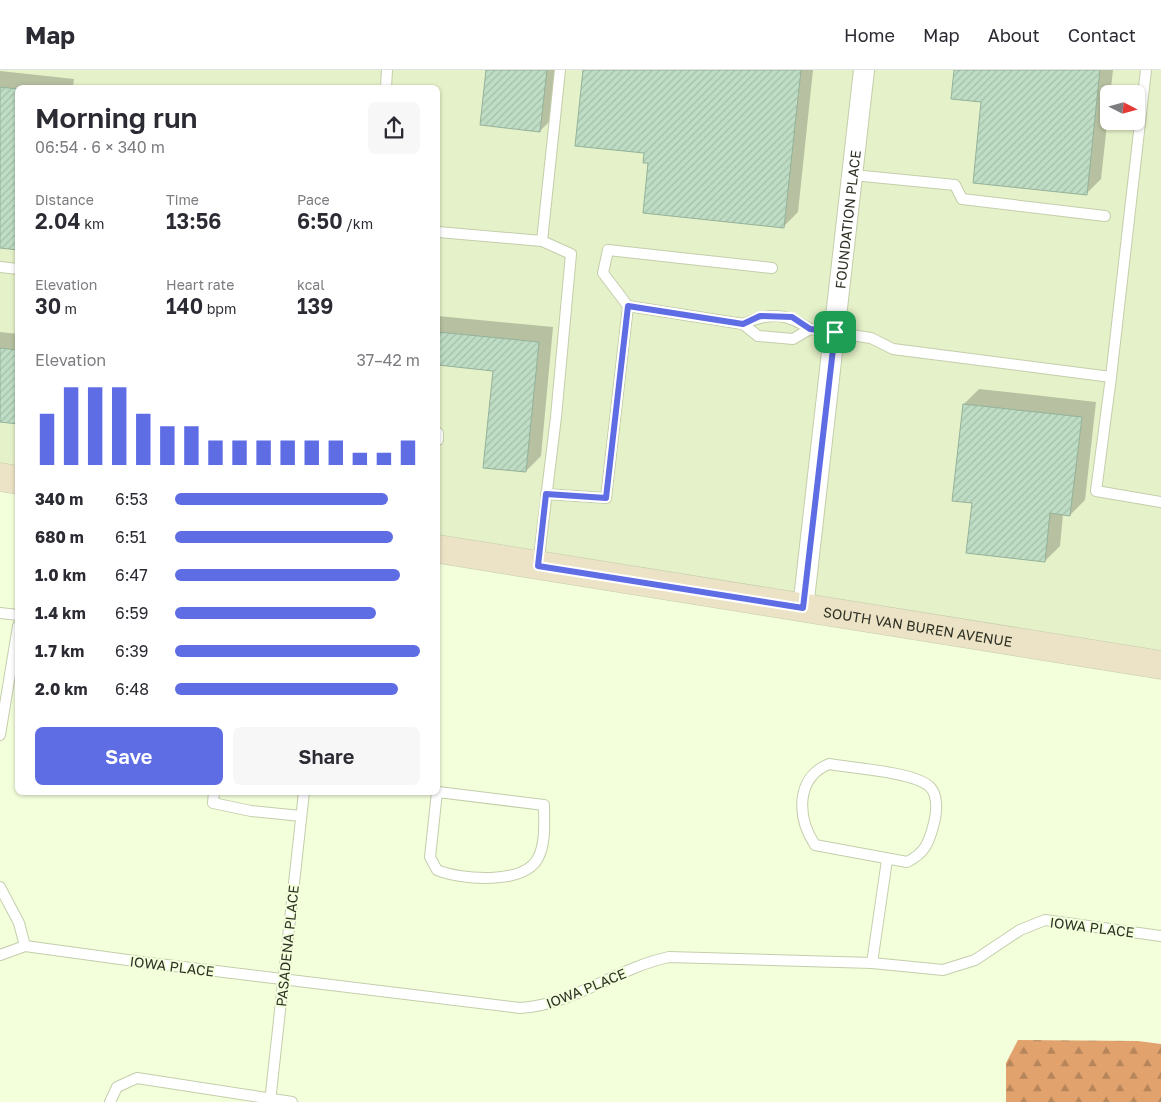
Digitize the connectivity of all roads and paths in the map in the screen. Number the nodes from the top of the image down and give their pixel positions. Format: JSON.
{"nodes":[{"id":1,"x":387,"y":70,"type":"edge"},
{"id":2,"x":560,"y":70,"type":"edge"},
{"id":3,"x":864,"y":70,"type":"edge"},
{"id":4,"x":1146,"y":70,"type":"edge"},
{"id":5,"x":386,"y":85,"type":"edge"},
{"id":6,"x":853,"y":175,"type":"junction"},
{"id":7,"x":1105,"y":216,"type":"dead end"},
{"id":8,"x":440,"y":232,"type":"edge"},
{"id":9,"x":542,"y":241,"type":"junction"},
{"id":10,"x":0,"y":267,"type":"edge"},
{"id":11,"x":772,"y":268,"type":"dead end"},
{"id":12,"x":15,"y":269,"type":"edge"},
{"id":13,"x":628,"y":306,"type":"junction"},
{"id":14,"x":743,"y":324,"type":"junction"},
{"id":15,"x":810,"y":329,"type":"junction"},
{"id":16,"x":835,"y":332,"type":"junction"},
{"id":17,"x":1111,"y":377,"type":"junction"},
{"id":18,"x":0,"y":477,"type":"edge"},
{"id":19,"x":15,"y":480,"type":"edge"},
{"id":20,"x":546,"y":494,"type":"junction"},
{"id":21,"x":1161,"y":502,"type":"edge"},
{"id":22,"x":440,"y":549,"type":"edge"},
{"id":23,"x":538,"y":566,"type":"junction"},
{"id":24,"x":803,"y":608,"type":"junction"},
{"id":25,"x":0,"y":613,"type":"edge"},
{"id":26,"x":15,"y":615,"type":"edge"},
{"id":27,"x":15,"y":642,"type":"edge"},
{"id":28,"x":1161,"y":665,"type":"edge"},
{"id":29,"x":2,"y":714,"type":"edge"},
{"id":30,"x":0,"y":735,"type":"edge"},
{"id":31,"x":440,"y":792,"type":"edge"},
{"id":32,"x":214,"y":795,"type":"edge"},
{"id":33,"x":304,"y":795,"type":"edge"},
{"id":34,"x":437,"y":795,"type":"edge"},
{"id":35,"x":301,"y":816,"type":"junction"},
{"id":36,"x":887,"y":860,"type":"junction"},
{"id":37,"x":0,"y":887,"type":"edge"},
{"id":38,"x":1161,"y":936,"type":"edge"},
{"id":39,"x":25,"y":946,"type":"junction"},
{"id":40,"x":0,"y":955,"type":"edge"},
{"id":41,"x":872,"y":962,"type":"junction"},
{"id":42,"x":284,"y":980,"type":"junction"},
{"id":43,"x":270,"y":1101,"type":"edge"},
{"id":44,"x":110,"y":1102,"type":"edge"},
{"id":45,"x":292,"y":1102,"type":"edge"}],
"edges":[{"from":1,"to":5,"type":"lane"},
{"from":2,"to":9,"type":"lane"},
{"from":3,"to":6,"type":"street","name":"FOUNDATION PLACE"},
{"from":4,"to":17,"type":"lane"},
{"from":6,"to":7,"type":"lane"},
{"from":6,"to":16,"type":"street","name":"FOUNDATION PLACE"},
{"from":8,"to":9,"type":"lane"},
{"from":9,"to":20,"type":"lane"},
{"from":10,"to":12,"type":"lane"},
{"from":11,"to":13,"type":"lane"},
{"from":13,"to":14,"type":"lane"},
{"from":13,"to":20,"type":"lane"},
{"from":14,"to":15,"type":"lane"},
{"from":14,"to":15,"type":"lane"},
{"from":15,"to":16,"type":"lane"},
{"from":16,"to":17,"type":"lane"},
{"from":16,"to":24,"type":"street","name":"FOUNDATION PLACE"},
{"from":17,"to":21,"type":"lane"},
{"from":18,"to":19,"type":"main road"},
{"from":20,"to":23,"type":"lane"},
{"from":22,"to":23,"type":"main road","name":"SOUTH VAN BUREN AVENUE"},
{"from":23,"to":24,"type":"main road","name":"SOUTH VAN BUREN AVENUE"},
{"from":24,"to":28,"type":"main road","name":"SOUTH VAN BUREN AVENUE"},
{"from":25,"to":26,"type":"lane"},
{"from":27,"to":29,"type":"lane"},
{"from":29,"to":30,"type":"lane"},
{"from":31,"to":34,"type":"lane"},
{"from":32,"to":35,"type":"lane"},
{"from":33,"to":35,"type":"lane","name":"PASADENA PLACE"},
{"from":35,"to":42,"type":"lane","name":"PASADENA PLACE"},
{"from":36,"to":36,"type":"lane"},
{"from":36,"to":41,"type":"lane"},
{"from":37,"to":39,"type":"lane"},
{"from":38,"to":41,"type":"lane","name":"IOWA PLACE"},
{"from":39,"to":40,"type":"lane","name":"IOWA PLACE"},
{"from":39,"to":42,"type":"lane","name":"IOWA PLACE"},
{"from":41,"to":42,"type":"lane","name":"IOWA PLACE"},
{"from":42,"to":43,"type":"lane","name":"PASADENA PLACE"},
{"from":43,"to":44,"type":"lane"},
{"from":43,"to":45,"type":"lane"}]}
